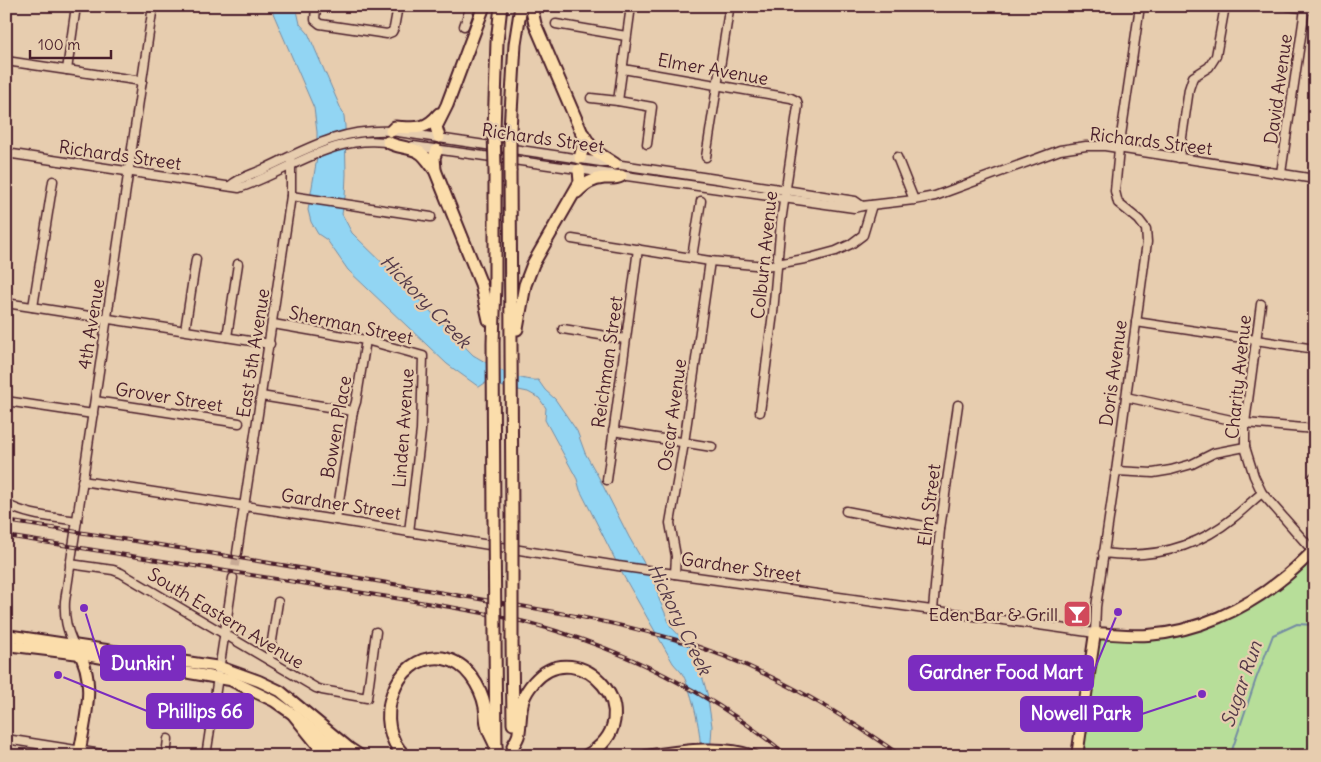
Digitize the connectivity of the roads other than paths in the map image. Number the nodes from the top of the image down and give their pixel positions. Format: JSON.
{"nodes":[{"id":1,"x":76,"y":6,"type":"edge"},
{"id":2,"x":153,"y":6,"type":"edge"},
{"id":3,"x":316,"y":6,"type":"edge"},
{"id":4,"x":398,"y":6,"type":"edge"},
{"id":5,"x":471,"y":6,"type":"edge"},
{"id":6,"x":484,"y":6,"type":"edge"},
{"id":7,"x":501,"y":6,"type":"edge"},
{"id":8,"x":521,"y":6,"type":"edge"},
{"id":9,"x":531,"y":6,"type":"edge"},
{"id":10,"x":631,"y":6,"type":"edge"},
{"id":11,"x":731,"y":6,"type":"edge"},
{"id":12,"x":1140,"y":6,"type":"edge"},
{"id":13,"x":1225,"y":6,"type":"edge"},
{"id":14,"x":1288,"y":6,"type":"edge"},
{"id":15,"x":1305,"y":9,"type":"junction"},
{"id":16,"x":1315,"y":10,"type":"edge"},
{"id":17,"x":556,"y":24,"type":"dead end"},
{"id":18,"x":464,"y":26,"type":"dead end"},
{"id":19,"x":626,"y":36,"type":"junction"},
{"id":20,"x":6,"y":60,"type":"edge"},
{"id":21,"x":623,"y":69,"type":"junction"},
{"id":22,"x":67,"y":70,"type":"junction"},
{"id":23,"x":142,"y":81,"type":"junction"},
{"id":24,"x":718,"y":86,"type":"junction"},
{"id":25,"x":591,"y":98,"type":"dead end"},
{"id":26,"x":618,"y":101,"type":"junction"},
{"id":27,"x":797,"y":101,"type":"joint"},
{"id":28,"x":447,"y":105,"type":"junction"},
{"id":29,"x":581,"y":131,"type":"junction"},
{"id":30,"x":389,"y":136,"type":"junction"},
{"id":31,"x":439,"y":137,"type":"junction"},
{"id":32,"x":647,"y":144,"type":"dead end"},
{"id":33,"x":1119,"y":149,"type":"junction"},
{"id":34,"x":437,"y":150,"type":"junction"},
{"id":35,"x":6,"y":153,"type":"edge"},
{"id":36,"x":290,"y":157,"type":"junction"},
{"id":37,"x":706,"y":157,"type":"dead end"},
{"id":38,"x":897,"y":157,"type":"dead end"},
{"id":39,"x":1179,"y":158,"type":"junction"},
{"id":40,"x":580,"y":164,"type":"junction"},
{"id":41,"x":615,"y":164,"type":"junction"},
{"id":42,"x":292,"y":165,"type":"junction"},
{"id":43,"x":435,"y":170,"type":"junction"},
{"id":44,"x":129,"y":172,"type":"junction"},
{"id":45,"x":1280,"y":173,"type":"junction"},
{"id":46,"x":621,"y":176,"type":"junction"},
{"id":47,"x":1315,"y":179,"type":"edge"},
{"id":48,"x":53,"y":180,"type":"dead end"},
{"id":49,"x":230,"y":186,"type":"junction"},
{"id":50,"x":574,"y":194,"type":"junction"},
{"id":51,"x":785,"y":194,"type":"junction"},
{"id":52,"x":291,"y":196,"type":"junction"},
{"id":53,"x":914,"y":200,"type":"junction"},
{"id":54,"x":701,"y":201,"type":"dead end"},
{"id":55,"x":872,"y":205,"type":"junction"},
{"id":56,"x":431,"y":217,"type":"dead end"},
{"id":57,"x":572,"y":239,"type":"dead end"},
{"id":58,"x":638,"y":249,"type":"junction"},
{"id":59,"x":692,"y":258,"type":"junction"},
{"id":60,"x":196,"y":259,"type":"dead end"},
{"id":61,"x":710,"y":260,"type":"junction"},
{"id":62,"x":238,"y":264,"type":"dead end"},
{"id":63,"x":778,"y":264,"type":"junction"},
{"id":64,"x":6,"y":303,"type":"edge"},
{"id":65,"x":1261,"y":304,"type":"dead end"},
{"id":66,"x":33,"y":307,"type":"junction"},
{"id":67,"x":107,"y":318,"type":"junction"},
{"id":68,"x":1136,"y":322,"type":"junction"},
{"id":69,"x":273,"y":324,"type":"junction"},
{"id":70,"x":563,"y":329,"type":"dead end"},
{"id":71,"x":185,"y":330,"type":"junction"},
{"id":72,"x":227,"y":337,"type":"junction"},
{"id":73,"x":625,"y":339,"type":"junction"},
{"id":74,"x":366,"y":340,"type":"junction"},
{"id":75,"x":1255,"y":340,"type":"junction"},
{"id":76,"x":493,"y":343,"type":"junction"},
{"id":77,"x":270,"y":344,"type":"junction"},
{"id":78,"x":1315,"y":349,"type":"edge"},
{"id":79,"x":512,"y":350,"type":"junction"},
{"id":80,"x":423,"y":356,"type":"joint"},
{"id":81,"x":261,"y":396,"type":"junction"},
{"id":82,"x":1126,"y":397,"type":"junction"},
{"id":83,"x":6,"y":401,"type":"edge"},
{"id":84,"x":95,"y":401,"type":"junction"},
{"id":85,"x":958,"y":405,"type":"dead end"},
{"id":86,"x":353,"y":411,"type":"junction"},
{"id":87,"x":760,"y":412,"type":"dead end"},
{"id":88,"x":93,"y":414,"type":"junction"},
{"id":89,"x":1244,"y":422,"type":"junction"},
{"id":90,"x":239,"y":423,"type":"dead end"},
{"id":91,"x":1315,"y":429,"type":"edge"},
{"id":92,"x":613,"y":431,"type":"junction"},
{"id":93,"x":684,"y":443,"type":"junction"},
{"id":94,"x":712,"y":447,"type":"dead end"},
{"id":95,"x":1245,"y":447,"type":"junction"},
{"id":96,"x":1116,"y":471,"type":"junction"},
{"id":97,"x":607,"y":480,"type":"dead end"},
{"id":98,"x":82,"y":481,"type":"junction"},
{"id":99,"x":1262,"y":493,"type":"junction"},
{"id":100,"x":6,"y":504,"type":"edge"},
{"id":101,"x":244,"y":506,"type":"junction"},
{"id":102,"x":846,"y":511,"type":"dead end"},
{"id":103,"x":336,"y":520,"type":"junction"},
{"id":104,"x":77,"y":521,"type":"junction"},
{"id":105,"x":940,"y":529,"type":"junction"},
{"id":106,"x":409,"y":532,"type":"junction"},
{"id":107,"x":1314,"y":550,"type":"edge"},
{"id":108,"x":237,"y":553,"type":"tunnel mouth"},
{"id":109,"x":1103,"y":553,"type":"junction"},
{"id":110,"x":70,"y":564,"type":"junction"},
{"id":111,"x":675,"y":574,"type":"junction"},
{"id":112,"x":233,"y":578,"type":"tunnel mouth"},
{"id":113,"x":278,"y":602,"type":"dead end"},
{"id":114,"x":933,"y":610,"type":"junction"},
{"id":115,"x":376,"y":632,"type":"dead end"},
{"id":116,"x":1095,"y":633,"type":"junction"},
{"id":117,"x":225,"y":634,"type":"junction"},
{"id":118,"x":6,"y":635,"type":"edge"},
{"id":119,"x":6,"y":645,"type":"edge"},
{"id":120,"x":74,"y":645,"type":"junction"},
{"id":121,"x":80,"y":654,"type":"junction"},
{"id":122,"x":269,"y":660,"type":"junction"},
{"id":123,"x":219,"y":672,"type":"junction"},
{"id":124,"x":294,"y":715,"type":"junction"},
{"id":125,"x":6,"y":739,"type":"edge"},
{"id":126,"x":168,"y":739,"type":"dead end"},
{"id":127,"x":513,"y":751,"type":"edge"},
{"id":128,"x":496,"y":752,"type":"edge"},
{"id":129,"x":79,"y":753,"type":"edge"},
{"id":130,"x":114,"y":756,"type":"edge"},
{"id":131,"x":166,"y":756,"type":"edge"},
{"id":132,"x":206,"y":756,"type":"edge"},
{"id":133,"x":327,"y":756,"type":"edge"},
{"id":134,"x":345,"y":756,"type":"edge"},
{"id":135,"x":361,"y":756,"type":"edge"},
{"id":136,"x":405,"y":756,"type":"edge"},
{"id":137,"x":586,"y":756,"type":"edge"},
{"id":138,"x":646,"y":756,"type":"edge"},
{"id":139,"x":754,"y":756,"type":"edge"},
{"id":140,"x":1078,"y":756,"type":"edge"}],
"edges":[{"from":1,"to":22,"type":"street"},
{"from":2,"to":23,"type":"street","name":"4th Avenue"},
{"from":3,"to":4,"type":"street"},
{"from":5,"to":18,"type":"street"},
{"from":6,"to":28,"type":"highway"},
{"from":7,"to":76,"type":"highway","bridge":true},
{"from":8,"to":79,"type":"highway","bridge":true},
{"from":9,"to":29,"type":"highway"},
{"from":10,"to":19,"type":"street"},
{"from":11,"to":24,"type":"street"},
{"from":12,"to":33,"type":"street","name":"Doris Avenue"},
{"from":13,"to":39,"type":"street"},
{"from":14,"to":15,"type":"street"},
{"from":15,"to":16,"type":"street"},
{"from":15,"to":45,"type":"street","name":"David Avenue"},
{"from":17,"to":19,"type":"street"},
{"from":19,"to":21,"type":"street"},
{"from":20,"to":22,"type":"street"},
{"from":21,"to":24,"type":"street","name":"Elmer Avenue"},
{"from":21,"to":26,"type":"street"},
{"from":22,"to":23,"type":"street"},
{"from":23,"to":44,"type":"street","name":"4th Avenue"},
{"from":24,"to":27,"type":"street","name":"Elmer Avenue"},
{"from":24,"to":37,"type":"street"},
{"from":25,"to":26,"type":"street"},
{"from":26,"to":32,"type":"street"},
{"from":27,"to":51,"type":"street","name":"Colburn Avenue"},
{"from":28,"to":30,"type":"highway"},
{"from":28,"to":31,"type":"highway"},
{"from":29,"to":40,"type":"highway"},
{"from":29,"to":41,"type":"highway"},
{"from":30,"to":31,"type":"street","name":"Richards Street"},
{"from":30,"to":34,"type":"street","name":"Richards Street"},
{"from":30,"to":36,"type":"street","name":"Richards Street"},
{"from":30,"to":42,"type":"street","name":"Richards Street"},
{"from":30,"to":43,"type":"highway"},
{"from":31,"to":34,"type":"street"},
{"from":31,"to":40,"type":"street","name":"Richards Street"},
{"from":33,"to":39,"type":"street","name":"Richards Street"},
{"from":33,"to":53,"type":"street","name":"Richards Street"},
{"from":33,"to":68,"type":"street","name":"Doris Avenue"},
{"from":34,"to":40,"type":"street","name":"Richards Street"},
{"from":34,"to":43,"type":"highway"},
{"from":35,"to":44,"type":"street","name":"Richards Street"},
{"from":36,"to":42,"type":"street","name":"East 5th Avenue"},
{"from":36,"to":49,"type":"street","name":"Richards Street"},
{"from":38,"to":53,"type":"street"},
{"from":39,"to":45,"type":"street","name":"Richards Street"},
{"from":40,"to":41,"type":"street","name":"Richards Street"},
{"from":40,"to":46,"type":"street","name":"Richards Street"},
{"from":40,"to":50,"type":"highway"},
{"from":41,"to":51,"type":"street","name":"Richards Street"},
{"from":42,"to":49,"type":"street","name":"Richards Street"},
{"from":42,"to":52,"type":"street","name":"East 5th Avenue"},
{"from":43,"to":76,"type":"highway"},
{"from":44,"to":49,"type":"street","name":"Richards Street"},
{"from":44,"to":67,"type":"street","name":"4th Avenue"},
{"from":45,"to":47,"type":"street","name":"Richards Street"},
{"from":46,"to":50,"type":"highway"},
{"from":46,"to":51,"type":"street","name":"Richards Street"},
{"from":48,"to":66,"type":"street"},
{"from":50,"to":79,"type":"highway"},
{"from":51,"to":55,"type":"street","name":"Richards Street"},
{"from":51,"to":63,"type":"street","name":"Colburn Avenue"},
{"from":52,"to":56,"type":"street"},
{"from":52,"to":69,"type":"street","name":"East 5th Avenue"},
{"from":53,"to":55,"type":"street","name":"Richards Street"},
{"from":54,"to":59,"type":"street"},
{"from":55,"to":63,"type":"street"},
{"from":57,"to":58,"type":"street"},
{"from":58,"to":59,"type":"street"},
{"from":58,"to":73,"type":"street","name":"Reichman Street"},
{"from":59,"to":61,"type":"street"},
{"from":60,"to":71,"type":"street"},
{"from":61,"to":63,"type":"street"},
{"from":61,"to":93,"type":"street","name":"Oscar Avenue"},
{"from":62,"to":72,"type":"street"},
{"from":63,"to":87,"type":"street","name":"Colburn Avenue"},
{"from":64,"to":66,"type":"street"},
{"from":65,"to":75,"type":"street","name":"Charity Avenue"},
{"from":66,"to":67,"type":"street"},
{"from":67,"to":71,"type":"street"},
{"from":67,"to":84,"type":"street","name":"4th Avenue"},
{"from":68,"to":75,"type":"street"},
{"from":68,"to":82,"type":"street","name":"Doris Avenue"},
{"from":69,"to":74,"type":"street","name":"Sherman Street"},
{"from":69,"to":77,"type":"street","name":"East 5th Avenue"},
{"from":70,"to":73,"type":"street"},
{"from":71,"to":72,"type":"street"},
{"from":72,"to":77,"type":"street"},
{"from":73,"to":92,"type":"street","name":"Reichman Street"},
{"from":74,"to":80,"type":"street","name":"Sherman Street"},
{"from":74,"to":86,"type":"street","name":"Bowen Place"},
{"from":75,"to":78,"type":"street"},
{"from":75,"to":89,"type":"street","name":"Charity Avenue"},
{"from":76,"to":128,"type":"highway","bridge":true},
{"from":77,"to":81,"type":"street","name":"East 5th Avenue"},
{"from":79,"to":127,"type":"highway","bridge":true},
{"from":80,"to":106,"type":"street","name":"Linden Avenue"},
{"from":81,"to":86,"type":"street"},
{"from":81,"to":101,"type":"street","name":"East 5th Avenue"},
{"from":82,"to":89,"type":"street"},
{"from":82,"to":96,"type":"street","name":"Doris Avenue"},
{"from":83,"to":88,"type":"street","name":"Grover Street"},
{"from":84,"to":88,"type":"street","name":"4th Avenue"},
{"from":84,"to":90,"type":"street","name":"Grover Street"},
{"from":85,"to":105,"type":"street","name":"Elm Street"},
{"from":86,"to":103,"type":"street","name":"Bowen Place"},
{"from":88,"to":98,"type":"street","name":"4th Avenue"},
{"from":89,"to":91,"type":"street"},
{"from":89,"to":95,"type":"street","name":"Charity Avenue"},
{"from":92,"to":93,"type":"street"},
{"from":92,"to":97,"type":"street","name":"Reichman Street"},
{"from":93,"to":94,"type":"street"},
{"from":93,"to":111,"type":"street","name":"Oscar Avenue"},
{"from":95,"to":96,"type":"street"},
{"from":95,"to":99,"type":"street","name":"Charity Avenue"},
{"from":96,"to":109,"type":"street","name":"Doris Avenue"},
{"from":98,"to":101,"type":"street","name":"Gardner Street"},
{"from":98,"to":104,"type":"street","name":"4th Avenue"},
{"from":99,"to":107,"type":"street","name":"Charity Avenue"},
{"from":99,"to":109,"type":"street"},
{"from":100,"to":104,"type":"street"},
{"from":101,"to":103,"type":"street","name":"Gardner Street"},
{"from":101,"to":108,"type":"street","name":"East 5th Avenue"},
{"from":102,"to":105,"type":"street"},
{"from":103,"to":106,"type":"street","name":"Gardner Street"},
{"from":104,"to":110,"type":"street","name":"4th Avenue"},
{"from":105,"to":114,"type":"street","name":"Elm Street"},
{"from":106,"to":111,"type":"street","name":"Gardner Street"},
{"from":107,"to":116,"type":"main road","name":"Gardner Street"},
{"from":109,"to":116,"type":"street","name":"Doris Avenue"},
{"from":110,"to":117,"type":"street","name":"South Eastern Avenue"},
{"from":110,"to":120,"type":"street","name":"4th Avenue"},
{"from":111,"to":114,"type":"street","name":"Gardner Street"},
{"from":112,"to":117,"type":"street"},
{"from":113,"to":122,"type":"street"},
{"from":114,"to":116,"type":"street","name":"Gardner Street"},
{"from":115,"to":122,"type":"street","name":"South Eastern Avenue"},
{"from":116,"to":140,"type":"main road","name":"Doris Avenue"},
{"from":117,"to":122,"type":"street","name":"South Eastern Avenue"},
{"from":117,"to":123,"type":"street"},
{"from":118,"to":120,"type":"main road"},
{"from":119,"to":121,"type":"main road"},
{"from":120,"to":121,"type":"main road"},
{"from":120,"to":123,"type":"main road"},
{"from":121,"to":123,"type":"main road"},
{"from":121,"to":129,"type":"main road"},
{"from":123,"to":124,"type":"main road"},
{"from":123,"to":132,"type":"street"},
{"from":123,"to":135,"type":"main road"},
{"from":124,"to":133,"type":"highway"},
{"from":124,"to":134,"type":"main road"},
{"from":125,"to":129,"type":"street"},
{"from":126,"to":131,"type":"street"},
{"from":127,"to":137,"type":"highway"},
{"from":128,"to":136,"type":"highway"},
{"from":129,"to":130,"type":"street"},
{"from":138,"to":139,"type":"main road"}]}
